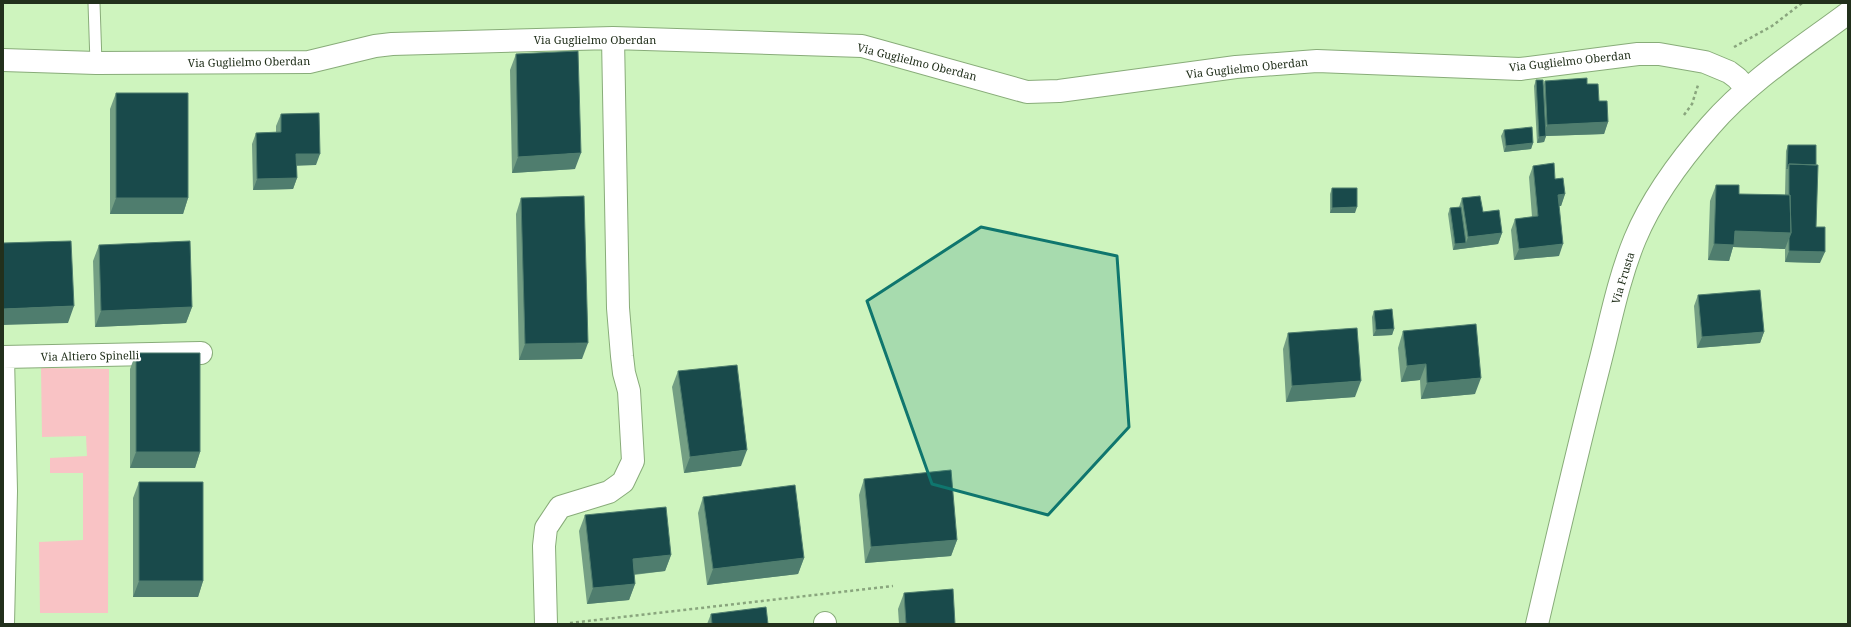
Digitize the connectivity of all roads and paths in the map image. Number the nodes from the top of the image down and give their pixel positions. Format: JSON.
{"nodes":[{"id":1,"x":94,"y":3,"type":"edge"},
{"id":2,"x":1802,"y":3,"type":"edge"},
{"id":3,"x":1848,"y":13,"type":"edge"},
{"id":4,"x":613,"y":38,"type":"junction"},
{"id":5,"x":1728,"y":50,"type":"dead end"},
{"id":6,"x":3,"y":60,"type":"edge"},
{"id":7,"x":96,"y":63,"type":"junction"},
{"id":8,"x":1747,"y":88,"type":"junction"},
{"id":9,"x":201,"y":353,"type":"edge"},
{"id":10,"x":3,"y":357,"type":"edge"},
{"id":11,"x":893,"y":586,"type":"dead end"},
{"id":12,"x":3,"y":624,"type":"edge"},
{"id":13,"x":546,"y":624,"type":"edge"},
{"id":14,"x":563,"y":624,"type":"edge"},
{"id":15,"x":1537,"y":624,"type":"edge"}],
"edges":[{"from":1,"to":7,"type":"lane"},
{"from":2,"to":5,"type":"path"},
{"from":3,"to":8,"type":"street","name":"Via Frusta"},
{"from":4,"to":7,"type":"street","name":"Via Guglielmo Oberdan"},
{"from":4,"to":8,"type":"street","name":"Via Guglielmo Oberdan"},
{"from":4,"to":13,"type":"street"},
{"from":6,"to":7,"type":"street","name":"Via Guglielmo Oberdan"},
{"from":8,"to":15,"type":"street","name":"Via Frusta"},
{"from":9,"to":10,"type":"street","name":"Via Altiero Spinelli"},
{"from":10,"to":12,"type":"street","name":"Via Altiero Spinelli"},
{"from":11,"to":14,"type":"path"}]}
